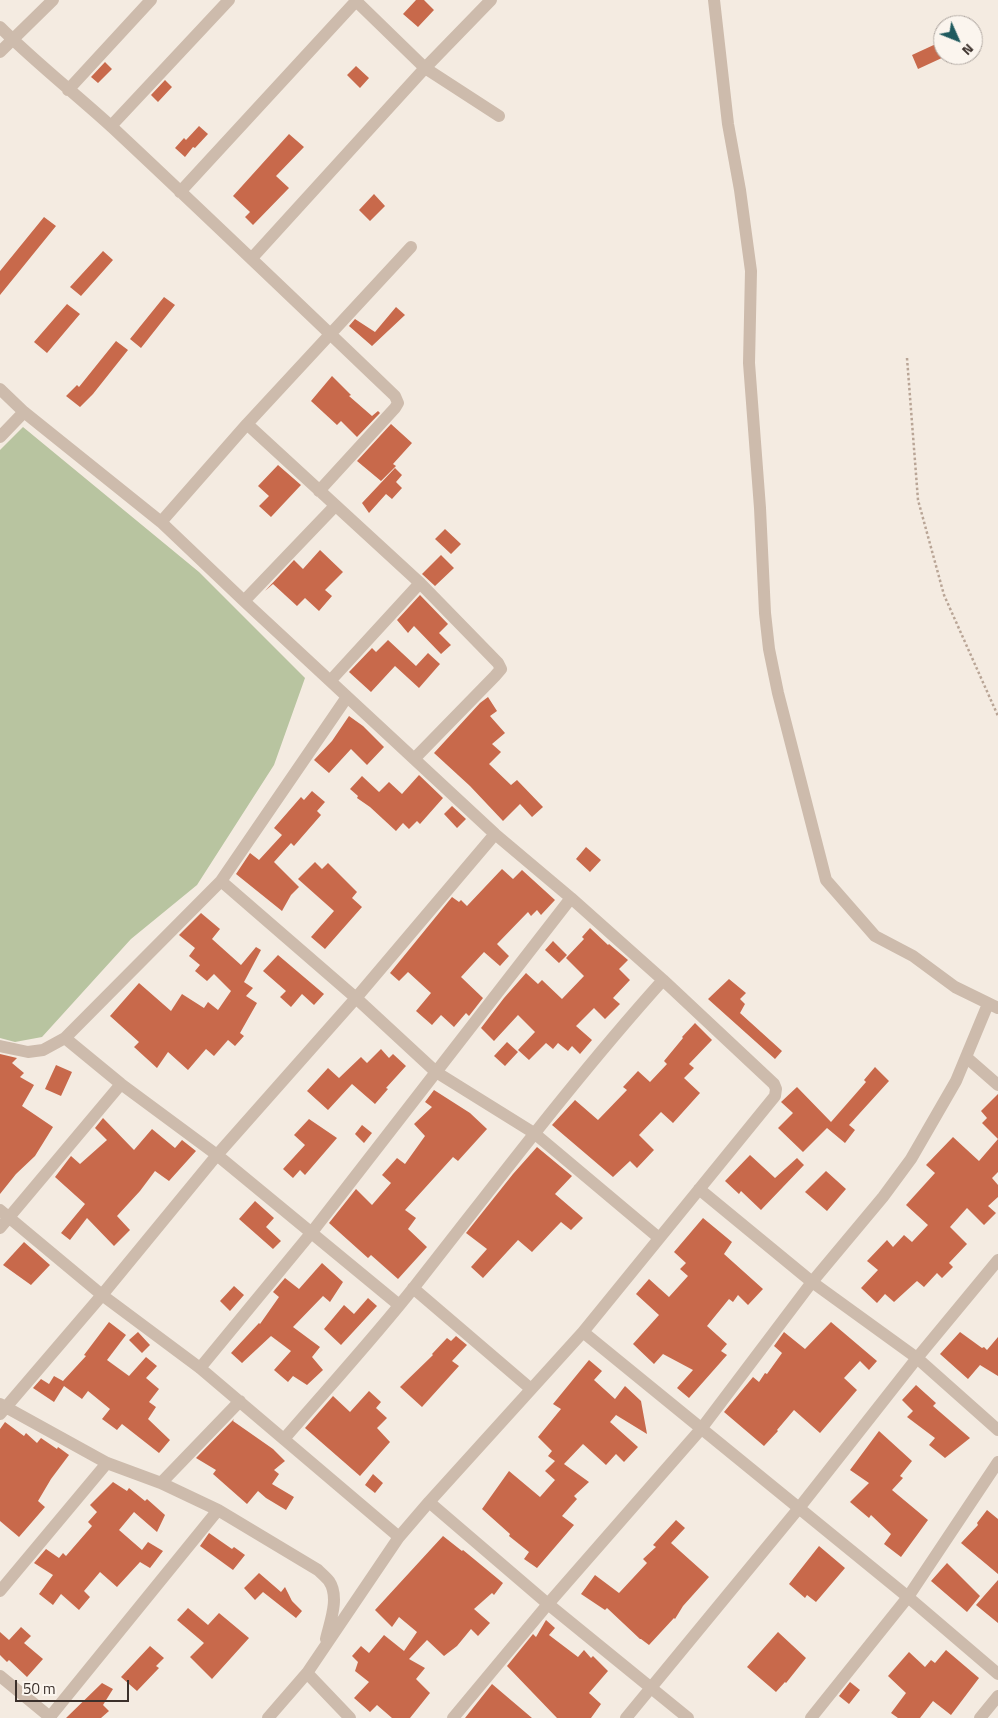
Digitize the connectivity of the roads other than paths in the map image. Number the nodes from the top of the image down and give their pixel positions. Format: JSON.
{"nodes":[{"id":1,"x":53,"y":0,"type":"edge"},
{"id":2,"x":151,"y":0,"type":"edge"},
{"id":3,"x":229,"y":0,"type":"edge"},
{"id":4,"x":356,"y":0,"type":"edge"},
{"id":5,"x":491,"y":0,"type":"edge"},
{"id":6,"x":714,"y":0,"type":"edge"},
{"id":7,"x":0,"y":27,"type":"edge"},
{"id":8,"x":12,"y":39,"type":"junction"},
{"id":9,"x":0,"y":52,"type":"edge"},
{"id":10,"x":425,"y":68,"type":"junction"},
{"id":11,"x":68,"y":90,"type":"junction"},
{"id":12,"x":499,"y":116,"type":"dead end"},
{"id":13,"x":111,"y":126,"type":"junction"},
{"id":14,"x":180,"y":192,"type":"junction"},
{"id":15,"x":411,"y":248,"type":"dead end"},
{"id":16,"x":252,"y":258,"type":"junction"},
{"id":17,"x":331,"y":334,"type":"junction"},
{"id":18,"x":0,"y":389,"type":"edge"},
{"id":19,"x":24,"y":412,"type":"junction"},
{"id":20,"x":247,"y":424,"type":"junction"},
{"id":21,"x":0,"y":437,"type":"edge"},
{"id":22,"x":319,"y":491,"type":"junction"},
{"id":23,"x":335,"y":506,"type":"junction"},
{"id":24,"x":161,"y":522,"type":"junction"},
{"id":25,"x":420,"y":583,"type":"junction"},
{"id":26,"x":244,"y":601,"type":"junction"},
{"id":27,"x":331,"y":680,"type":"junction"},
{"id":28,"x":347,"y":697,"type":"junction"},
{"id":29,"x":414,"y":759,"type":"junction"},
{"id":30,"x":495,"y":834,"type":"junction"},
{"id":31,"x":222,"y":881,"type":"junction"},
{"id":32,"x":571,"y":898,"type":"junction"},
{"id":33,"x":663,"y":980,"type":"junction"},
{"id":34,"x":356,"y":998,"type":"junction"},
{"id":35,"x":993,"y":1006,"type":"edge"},
{"id":36,"x":65,"y":1038,"type":"junction"},
{"id":37,"x":0,"y":1046,"type":"edge"},
{"id":38,"x":966,"y":1057,"type":"junction"},
{"id":39,"x":436,"y":1072,"type":"junction"},
{"id":40,"x":121,"y":1084,"type":"junction"},
{"id":41,"x":998,"y":1085,"type":"edge"},
{"id":42,"x":534,"y":1134,"type":"junction"},
{"id":43,"x":217,"y":1155,"type":"junction"},
{"id":44,"x":700,"y":1189,"type":"junction"},
{"id":45,"x":4,"y":1214,"type":"edge"},
{"id":46,"x":0,"y":1228,"type":"edge"},
{"id":47,"x":312,"y":1232,"type":"junction"},
{"id":48,"x":659,"y":1238,"type":"junction"},
{"id":49,"x":998,"y":1260,"type":"edge"},
{"id":50,"x":812,"y":1282,"type":"junction"},
{"id":51,"x":413,"y":1288,"type":"junction"},
{"id":52,"x":102,"y":1295,"type":"junction"},
{"id":53,"x":399,"y":1305,"type":"junction"},
{"id":54,"x":583,"y":1332,"type":"junction"},
{"id":55,"x":917,"y":1358,"type":"junction"},
{"id":56,"x":200,"y":1368,"type":"junction"},
{"id":57,"x":531,"y":1389,"type":"junction"},
{"id":58,"x":240,"y":1401,"type":"junction"},
{"id":59,"x":2,"y":1408,"type":"edge"},
{"id":60,"x":701,"y":1429,"type":"junction"},
{"id":61,"x":998,"y":1430,"type":"edge"},
{"id":62,"x":284,"y":1439,"type":"junction"},
{"id":63,"x":998,"y":1462,"type":"edge"},
{"id":64,"x":107,"y":1463,"type":"junction"},
{"id":65,"x":161,"y":1483,"type":"junction"},
{"id":66,"x":429,"y":1502,"type":"junction"},
{"id":67,"x":799,"y":1508,"type":"junction"},
{"id":68,"x":218,"y":1510,"type":"junction"},
{"id":69,"x":399,"y":1537,"type":"junction"},
{"id":70,"x":0,"y":1591,"type":"edge"},
{"id":71,"x":908,"y":1597,"type":"junction"},
{"id":72,"x":548,"y":1604,"type":"junction"},
{"id":73,"x":324,"y":1645,"type":"junction"},
{"id":74,"x":306,"y":1673,"type":"junction"},
{"id":75,"x":998,"y":1674,"type":"edge"},
{"id":76,"x":0,"y":1676,"type":"edge"},
{"id":77,"x":650,"y":1688,"type":"junction"},
{"id":78,"x":998,"y":1696,"type":"edge"},
{"id":79,"x":50,"y":1718,"type":"edge"},
{"id":80,"x":268,"y":1718,"type":"edge"},
{"id":81,"x":350,"y":1718,"type":"edge"},
{"id":82,"x":453,"y":1718,"type":"edge"},
{"id":83,"x":626,"y":1718,"type":"edge"},
{"id":84,"x":688,"y":1718,"type":"edge"},
{"id":85,"x":811,"y":1718,"type":"edge"},
{"id":86,"x":980,"y":1718,"type":"edge"}],
"edges":[{"from":1,"to":8,"type":"street"},
{"from":2,"to":11,"type":"street"},
{"from":3,"to":13,"type":"street"},
{"from":4,"to":10,"type":"street"},
{"from":4,"to":14,"type":"street"},
{"from":5,"to":10,"type":"street"},
{"from":6,"to":35,"type":"street"},
{"from":7,"to":8,"type":"street"},
{"from":8,"to":9,"type":"street"},
{"from":8,"to":11,"type":"street"},
{"from":10,"to":12,"type":"street"},
{"from":10,"to":16,"type":"street"},
{"from":11,"to":13,"type":"street"},
{"from":13,"to":14,"type":"street"},
{"from":14,"to":16,"type":"street"},
{"from":15,"to":17,"type":"street"},
{"from":16,"to":17,"type":"street"},
{"from":17,"to":20,"type":"street"},
{"from":17,"to":22,"type":"street"},
{"from":18,"to":19,"type":"street"},
{"from":19,"to":21,"type":"street"},
{"from":19,"to":24,"type":"street"},
{"from":20,"to":22,"type":"street"},
{"from":20,"to":24,"type":"street"},
{"from":22,"to":23,"type":"street"},
{"from":23,"to":25,"type":"street"},
{"from":23,"to":26,"type":"street"},
{"from":24,"to":26,"type":"street"},
{"from":25,"to":27,"type":"street"},
{"from":25,"to":29,"type":"street"},
{"from":26,"to":27,"type":"street"},
{"from":27,"to":28,"type":"street"},
{"from":28,"to":29,"type":"street"},
{"from":28,"to":31,"type":"street"},
{"from":29,"to":30,"type":"street"},
{"from":30,"to":32,"type":"street"},
{"from":30,"to":34,"type":"street"},
{"from":31,"to":34,"type":"street"},
{"from":31,"to":36,"type":"street"},
{"from":32,"to":33,"type":"street"},
{"from":32,"to":39,"type":"street"},
{"from":33,"to":42,"type":"street"},
{"from":33,"to":44,"type":"street"},
{"from":34,"to":39,"type":"street"},
{"from":34,"to":43,"type":"street"},
{"from":35,"to":38,"type":"street"},
{"from":36,"to":37,"type":"street"},
{"from":36,"to":40,"type":"street"},
{"from":38,"to":41,"type":"street"},
{"from":38,"to":50,"type":"street"},
{"from":39,"to":42,"type":"street"},
{"from":39,"to":47,"type":"street"},
{"from":40,"to":43,"type":"street"},
{"from":40,"to":45,"type":"street"},
{"from":42,"to":48,"type":"street"},
{"from":42,"to":51,"type":"street"},
{"from":43,"to":47,"type":"street"},
{"from":43,"to":52,"type":"street"},
{"from":44,"to":48,"type":"street"},
{"from":44,"to":50,"type":"street"},
{"from":45,"to":46,"type":"street"},
{"from":45,"to":52,"type":"street"},
{"from":47,"to":53,"type":"street"},
{"from":47,"to":56,"type":"street"},
{"from":48,"to":54,"type":"street"},
{"from":49,"to":55,"type":"street"},
{"from":50,"to":55,"type":"street"},
{"from":50,"to":60,"type":"street"},
{"from":51,"to":53,"type":"street"},
{"from":51,"to":57,"type":"street"},
{"from":52,"to":56,"type":"street"},
{"from":52,"to":59,"type":"street"},
{"from":53,"to":62,"type":"street"},
{"from":54,"to":57,"type":"street"},
{"from":54,"to":60,"type":"street"},
{"from":55,"to":61,"type":"street"},
{"from":55,"to":67,"type":"street"},
{"from":56,"to":58,"type":"street"},
{"from":57,"to":66,"type":"street"},
{"from":58,"to":62,"type":"street"},
{"from":58,"to":65,"type":"street"},
{"from":59,"to":64,"type":"street"},
{"from":60,"to":67,"type":"street"},
{"from":60,"to":72,"type":"street"},
{"from":62,"to":69,"type":"street"},
{"from":63,"to":71,"type":"street"},
{"from":64,"to":65,"type":"street"},
{"from":64,"to":70,"type":"street"},
{"from":65,"to":68,"type":"street"},
{"from":66,"to":69,"type":"street"},
{"from":66,"to":72,"type":"street"},
{"from":67,"to":71,"type":"street"},
{"from":67,"to":77,"type":"street"},
{"from":68,"to":73,"type":"street"},
{"from":68,"to":79,"type":"street"},
{"from":69,"to":73,"type":"street"},
{"from":71,"to":75,"type":"street"},
{"from":71,"to":85,"type":"street"},
{"from":72,"to":77,"type":"street"},
{"from":72,"to":82,"type":"street"},
{"from":73,"to":74,"type":"street"},
{"from":74,"to":80,"type":"street"},
{"from":74,"to":81,"type":"street"},
{"from":76,"to":79,"type":"street"},
{"from":77,"to":83,"type":"street"},
{"from":77,"to":84,"type":"street"},
{"from":78,"to":86,"type":"street"}]}
